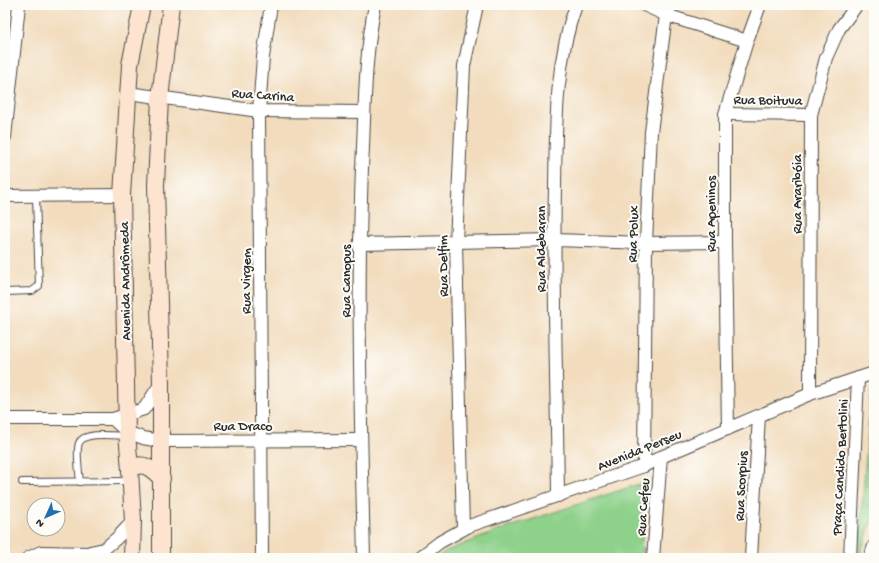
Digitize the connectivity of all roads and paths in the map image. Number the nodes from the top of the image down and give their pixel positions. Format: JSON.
{"nodes":[{"id":1,"x":19,"y":5,"type":"edge"},
{"id":2,"x":142,"y":5,"type":"edge"},
{"id":3,"x":171,"y":5,"type":"edge"},
{"id":4,"x":272,"y":5,"type":"edge"},
{"id":5,"x":375,"y":5,"type":"edge"},
{"id":6,"x":477,"y":5,"type":"edge"},
{"id":7,"x":576,"y":5,"type":"edge"},
{"id":8,"x":644,"y":5,"type":"edge"},
{"id":9,"x":760,"y":5,"type":"edge"},
{"id":10,"x":857,"y":5,"type":"edge"},
{"id":11,"x":668,"y":10,"type":"edge"},
{"id":12,"x":747,"y":41,"type":"junction"},
{"id":13,"x":128,"y":93,"type":"junction"},
{"id":14,"x":160,"y":98,"type":"junction"},
{"id":15,"x":259,"y":111,"type":"junction"},
{"id":16,"x":364,"y":112,"type":"junction"},
{"id":17,"x":725,"y":114,"type":"junction"},
{"id":18,"x":811,"y":115,"type":"junction"},
{"id":19,"x":5,"y":137,"type":"edge"},
{"id":20,"x":122,"y":195,"type":"junction"},
{"id":21,"x":5,"y":196,"type":"edge"},
{"id":22,"x":36,"y":196,"type":"junction"},
{"id":23,"x":554,"y":240,"type":"junction"},
{"id":24,"x":725,"y":242,"type":"junction"},
{"id":25,"x":456,"y":243,"type":"junction"},
{"id":26,"x":646,"y":243,"type":"junction"},
{"id":27,"x":359,"y":244,"type":"junction"},
{"id":28,"x":5,"y":292,"type":"edge"},
{"id":29,"x":874,"y":373,"type":"edge"},
{"id":30,"x":858,"y":378,"type":"junction"},
{"id":31,"x":161,"y":384,"type":"junction"},
{"id":32,"x":810,"y":394,"type":"junction"},
{"id":33,"x":759,"y":416,"type":"junction"},
{"id":34,"x":119,"y":417,"type":"junction"},
{"id":35,"x":5,"y":419,"type":"edge"},
{"id":36,"x":728,"y":428,"type":"junction"},
{"id":37,"x":127,"y":434,"type":"junction"},
{"id":38,"x":261,"y":440,"type":"junction"},
{"id":39,"x":361,"y":440,"type":"junction"},
{"id":40,"x":160,"y":441,"type":"junction"},
{"id":41,"x":661,"y":458,"type":"junction"},
{"id":42,"x":644,"y":466,"type":"junction"},
{"id":43,"x":130,"y":475,"type":"junction"},
{"id":44,"x":162,"y":479,"type":"junction"},
{"id":45,"x":22,"y":482,"type":"dead end"},
{"id":46,"x":80,"y":482,"type":"junction"},
{"id":47,"x":558,"y":496,"type":"junction"},
{"id":48,"x":132,"y":521,"type":"junction"},
{"id":49,"x":463,"y":529,"type":"junction"},
{"id":50,"x":89,"y":553,"type":"junction"},
{"id":51,"x":28,"y":558,"type":"edge"},
{"id":52,"x":106,"y":558,"type":"edge"},
{"id":53,"x":132,"y":558,"type":"edge"},
{"id":54,"x":161,"y":558,"type":"edge"},
{"id":55,"x":262,"y":558,"type":"edge"},
{"id":56,"x":364,"y":558,"type":"edge"},
{"id":57,"x":419,"y":558,"type":"edge"},
{"id":58,"x":653,"y":558,"type":"edge"},
{"id":59,"x":751,"y":558,"type":"edge"},
{"id":60,"x":850,"y":558,"type":"edge"}],
"edges":[{"from":1,"to":19,"type":"street"},
{"from":2,"to":13,"type":"main road","name":"Avenida Andrômeda"},
{"from":3,"to":14,"type":"main road"},
{"from":4,"to":15,"type":"street","name":"Rua Virgem"},
{"from":5,"to":16,"type":"street","name":"Rua Canopus"},
{"from":6,"to":25,"type":"street","name":"Rua Delfim"},
{"from":7,"to":23,"type":"street","name":"Rua Aldebaran"},
{"from":8,"to":11,"type":"street"},
{"from":9,"to":12,"type":"street","name":"Rua Apeninos"},
{"from":10,"to":18,"type":"street","name":"Rua Araribóia"},
{"from":11,"to":12,"type":"street"},
{"from":11,"to":26,"type":"street","name":"Rua Polux"},
{"from":12,"to":17,"type":"street","name":"Rua Apeninos"},
{"from":13,"to":14,"type":"street","name":"Rua Carina"},
{"from":13,"to":20,"type":"main road","name":"Avenida Andrômeda"},
{"from":14,"to":15,"type":"street","name":"Rua Carina"},
{"from":14,"to":31,"type":"main road"},
{"from":15,"to":16,"type":"street","name":"Rua Carina"},
{"from":15,"to":38,"type":"street","name":"Rua Virgem"},
{"from":16,"to":27,"type":"street","name":"Rua Canopus"},
{"from":17,"to":18,"type":"street","name":"Rua Boituva"},
{"from":17,"to":24,"type":"street","name":"Rua Apeninos"},
{"from":18,"to":32,"type":"street","name":"Rua Araribóia"},
{"from":20,"to":22,"type":"street"},
{"from":20,"to":34,"type":"main road","name":"Avenida Andrômeda"},
{"from":21,"to":22,"type":"street"},
{"from":22,"to":28,"type":"lane"},
{"from":23,"to":25,"type":"street"},
{"from":23,"to":26,"type":"street"},
{"from":23,"to":47,"type":"street","name":"Rua Aldebaran"},
{"from":24,"to":26,"type":"street"},
{"from":24,"to":36,"type":"street","name":"Rua Apeninos"},
{"from":25,"to":27,"type":"street"},
{"from":25,"to":49,"type":"street","name":"Rua Delfim"},
{"from":26,"to":42,"type":"street","name":"Rua Polux"},
{"from":27,"to":39,"type":"street","name":"Rua Canopus"},
{"from":29,"to":30,"type":"street","name":"Avenida Perseu"},
{"from":30,"to":32,"type":"street","name":"Avenida Perseu"},
{"from":30,"to":60,"type":"street","name":"Praça Candido Bertolini"},
{"from":31,"to":34,"type":"street"},
{"from":31,"to":40,"type":"main road"},
{"from":32,"to":33,"type":"street","name":"Avenida Perseu"},
{"from":33,"to":36,"type":"street","name":"Avenida Perseu"},
{"from":33,"to":59,"type":"street","name":"Rua Scorpius"},
{"from":34,"to":35,"type":"street"},
{"from":34,"to":37,"type":"main road","name":"Avenida Andrômeda"},
{"from":36,"to":41,"type":"street","name":"Avenida Perseu"},
{"from":37,"to":40,"type":"street","name":"Rua Draco"},
{"from":37,"to":43,"type":"main road","name":"Avenida Andrômeda"},
{"from":37,"to":46,"type":"lane"},
{"from":38,"to":39,"type":"street","name":"Rua Draco"},
{"from":38,"to":40,"type":"street","name":"Rua Draco"},
{"from":38,"to":55,"type":"street","name":"Rua Virgem"},
{"from":39,"to":56,"type":"street","name":"Rua Canopus"},
{"from":40,"to":44,"type":"main road"},
{"from":41,"to":42,"type":"street","name":"Avenida Perseu"},
{"from":41,"to":58,"type":"street","name":"Rua Cefeu"},
{"from":42,"to":47,"type":"street","name":"Avenida Perseu"},
{"from":43,"to":44,"type":"main road"},
{"from":43,"to":46,"type":"lane"},
{"from":43,"to":48,"type":"main road","name":"Avenida Andrômeda"},
{"from":44,"to":54,"type":"main road"},
{"from":45,"to":46,"type":"lane"},
{"from":47,"to":49,"type":"street","name":"Avenida Perseu"},
{"from":48,"to":50,"type":"street"},
{"from":48,"to":53,"type":"main road","name":"Avenida Andrômeda"},
{"from":49,"to":57,"type":"street","name":"Avenida Perseu"},
{"from":50,"to":51,"type":"street"},
{"from":50,"to":52,"type":"street"}]}
